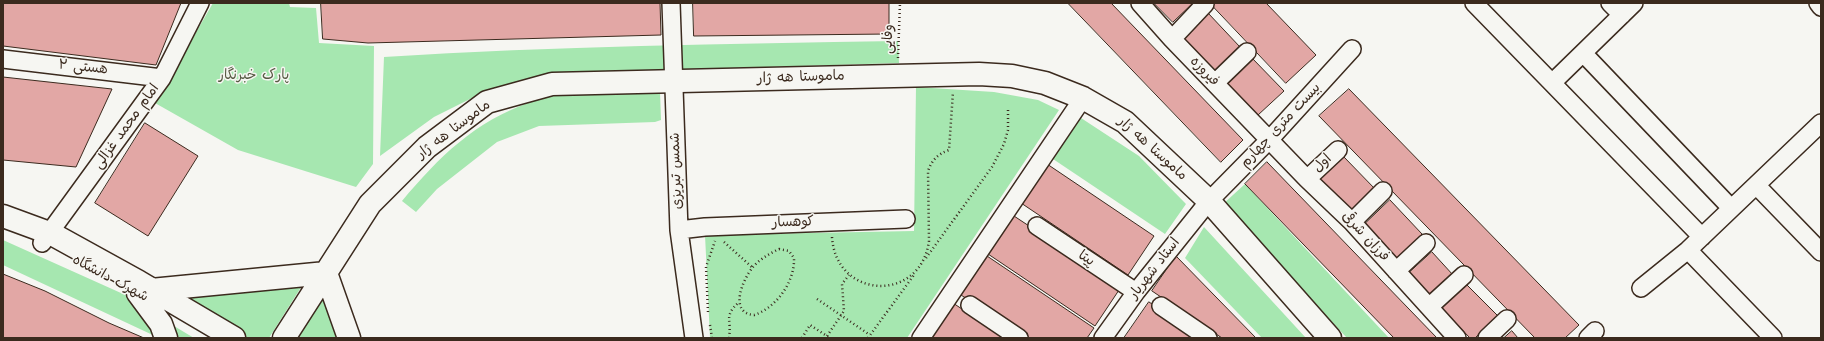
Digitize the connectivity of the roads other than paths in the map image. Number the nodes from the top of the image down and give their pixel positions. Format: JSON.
{"nodes":[{"id":1,"x":200,"y":3,"type":"edge"},
{"id":2,"x":671,"y":3,"type":"edge"},
{"id":3,"x":1140,"y":3,"type":"edge"},
{"id":4,"x":1474,"y":3,"type":"edge"},
{"id":5,"x":1634,"y":3,"type":"edge"},
{"id":6,"x":1818,"y":3,"type":"edge"},
{"id":7,"x":1205,"y":4,"type":"dead end"},
{"id":8,"x":1821,"y":7,"type":"edge"},
{"id":9,"x":1616,"y":9,"type":"edge"},
{"id":10,"x":1172,"y":39,"type":"junction"},
{"id":11,"x":1352,"y":49,"type":"dead end"},
{"id":12,"x":1247,"y":52,"type":"dead end"},
{"id":13,"x":1583,"y":53,"type":"junction"},
{"id":14,"x":3,"y":59,"type":"edge"},
{"id":15,"x":162,"y":78,"type":"junction"},
{"id":16,"x":673,"y":81,"type":"junction"},
{"id":17,"x":1215,"y":83,"type":"junction"},
{"id":18,"x":1552,"y":83,"type":"junction"},
{"id":19,"x":1083,"y":98,"type":"junction"},
{"id":20,"x":1821,"y":123,"type":"edge"},
{"id":21,"x":1270,"y":139,"type":"junction"},
{"id":22,"x":1338,"y":150,"type":"dead end"},
{"id":23,"x":1307,"y":179,"type":"junction"},
{"id":24,"x":1756,"y":185,"type":"junction"},
{"id":25,"x":1384,"y":191,"type":"dead end"},
{"id":26,"x":1209,"y":201,"type":"junction"},
{"id":27,"x":1731,"y":208,"type":"junction"},
{"id":28,"x":3,"y":216,"type":"edge"},
{"id":29,"x":906,"y":219,"type":"dead end"},
{"id":30,"x":1352,"y":222,"type":"junction"},
{"id":31,"x":1037,"y":226,"type":"dead end"},
{"id":32,"x":3,"y":229,"type":"edge"},
{"id":33,"x":679,"y":230,"type":"junction"},
{"id":34,"x":1702,"y":237,"type":"junction"},
{"id":35,"x":46,"y":238,"type":"junction"},
{"id":36,"x":1426,"y":243,"type":"dead end"},
{"id":37,"x":1688,"y":250,"type":"junction"},
{"id":38,"x":1821,"y":252,"type":"edge"},
{"id":39,"x":1396,"y":271,"type":"junction"},
{"id":40,"x":326,"y":273,"type":"junction"},
{"id":41,"x":1464,"y":274,"type":"dead end"},
{"id":42,"x":1641,"y":288,"type":"dead end"},
{"id":43,"x":145,"y":291,"type":"junction"},
{"id":44,"x":1136,"y":292,"type":"junction"},
{"id":45,"x":970,"y":306,"type":"dead end"},
{"id":46,"x":1161,"y":306,"type":"dead end"},
{"id":47,"x":1428,"y":307,"type":"junction"},
{"id":48,"x":1507,"y":319,"type":"dead end"},
{"id":49,"x":166,"y":338,"type":"edge"},
{"id":50,"x":212,"y":338,"type":"edge"},
{"id":51,"x":234,"y":338,"type":"edge"},
{"id":52,"x":284,"y":338,"type":"edge"},
{"id":53,"x":349,"y":338,"type":"edge"},
{"id":54,"x":694,"y":338,"type":"edge"},
{"id":55,"x":921,"y":338,"type":"edge"},
{"id":56,"x":1020,"y":338,"type":"edge"},
{"id":57,"x":1103,"y":338,"type":"edge"},
{"id":58,"x":1208,"y":338,"type":"edge"},
{"id":59,"x":1330,"y":338,"type":"edge"},
{"id":60,"x":1457,"y":338,"type":"edge"},
{"id":61,"x":1487,"y":338,"type":"edge"},
{"id":62,"x":1773,"y":338,"type":"edge"}],
"edges":[{"from":1,"to":15,"type":"street","name":"امام محمد غزالی"},
{"from":2,"to":16,"type":"street","name":"شمس تبریزی"},
{"from":3,"to":10,"type":"street","name":"فیروزه"},
{"from":4,"to":18,"type":"street"},
{"from":5,"to":9,"type":"street"},
{"from":6,"to":8,"type":"street"},
{"from":7,"to":10,"type":"street"},
{"from":9,"to":13,"type":"street"},
{"from":10,"to":17,"type":"street","name":"فیروزه"},
{"from":11,"to":21,"type":"street","name":"بیست متری چهارم"},
{"from":12,"to":17,"type":"street"},
{"from":13,"to":18,"type":"street"},
{"from":13,"to":27,"type":"street"},
{"from":14,"to":15,"type":"street","name":"هستی ۲"},
{"from":15,"to":35,"type":"street","name":"امام محمد غزالی"},
{"from":16,"to":19,"type":"main road","name":"ماموستا هه ژار"},
{"from":16,"to":33,"type":"street","name":"شمس تبریزی"},
{"from":16,"to":40,"type":"main road","name":"ماموستا هه ژار"},
{"from":17,"to":21,"type":"street","name":"فیروزه"},
{"from":18,"to":34,"type":"street"},
{"from":19,"to":26,"type":"main road","name":"ماموستا هه ژار"},
{"from":19,"to":55,"type":"street"},
{"from":20,"to":24,"type":"street"},
{"from":21,"to":23,"type":"street","name":"فرزان شرقی"},
{"from":21,"to":26,"type":"street","name":"بیست متری چهارم"},
{"from":22,"to":23,"type":"street","name":"اول"},
{"from":23,"to":30,"type":"street","name":"فرزان شرقی"},
{"from":24,"to":27,"type":"street"},
{"from":24,"to":38,"type":"street"},
{"from":25,"to":30,"type":"street"},
{"from":26,"to":44,"type":"street","name":"استاد شهریار"},
{"from":26,"to":59,"type":"main road","name":"ماموستا هه ژار"},
{"from":27,"to":34,"type":"street"},
{"from":28,"to":35,"type":"main road"},
{"from":29,"to":33,"type":"street","name":"کوهسار"},
{"from":30,"to":39,"type":"street","name":"فرزان شرقی"},
{"from":31,"to":44,"type":"street","name":"پیتا"},
{"from":32,"to":35,"type":"main road","name":"شهرک دانشگاه"},
{"from":33,"to":54,"type":"street","name":"شمس تبریزی"},
{"from":34,"to":37,"type":"street"},
{"from":35,"to":43,"type":"main road","name":"شهرک دانشگاه"},
{"from":36,"to":39,"type":"street"},
{"from":37,"to":42,"type":"street"},
{"from":37,"to":62,"type":"street"},
{"from":39,"to":47,"type":"street","name":"فرزان شرقی"},
{"from":40,"to":43,"type":"main road"},
{"from":40,"to":52,"type":"main road","name":"ماموستا هه ژار"},
{"from":40,"to":53,"type":"main road"},
{"from":41,"to":47,"type":"street"},
{"from":43,"to":49,"type":"main road"},
{"from":43,"to":50,"type":"main road","name":"شهرک دانشگاه"},
{"from":43,"to":51,"type":"main road"},
{"from":44,"to":57,"type":"street","name":"استاد شهریار"},
{"from":45,"to":56,"type":"street"},
{"from":46,"to":58,"type":"street"},
{"from":47,"to":60,"type":"street","name":"فرزان شرقی"},
{"from":48,"to":61,"type":"street"}]}
